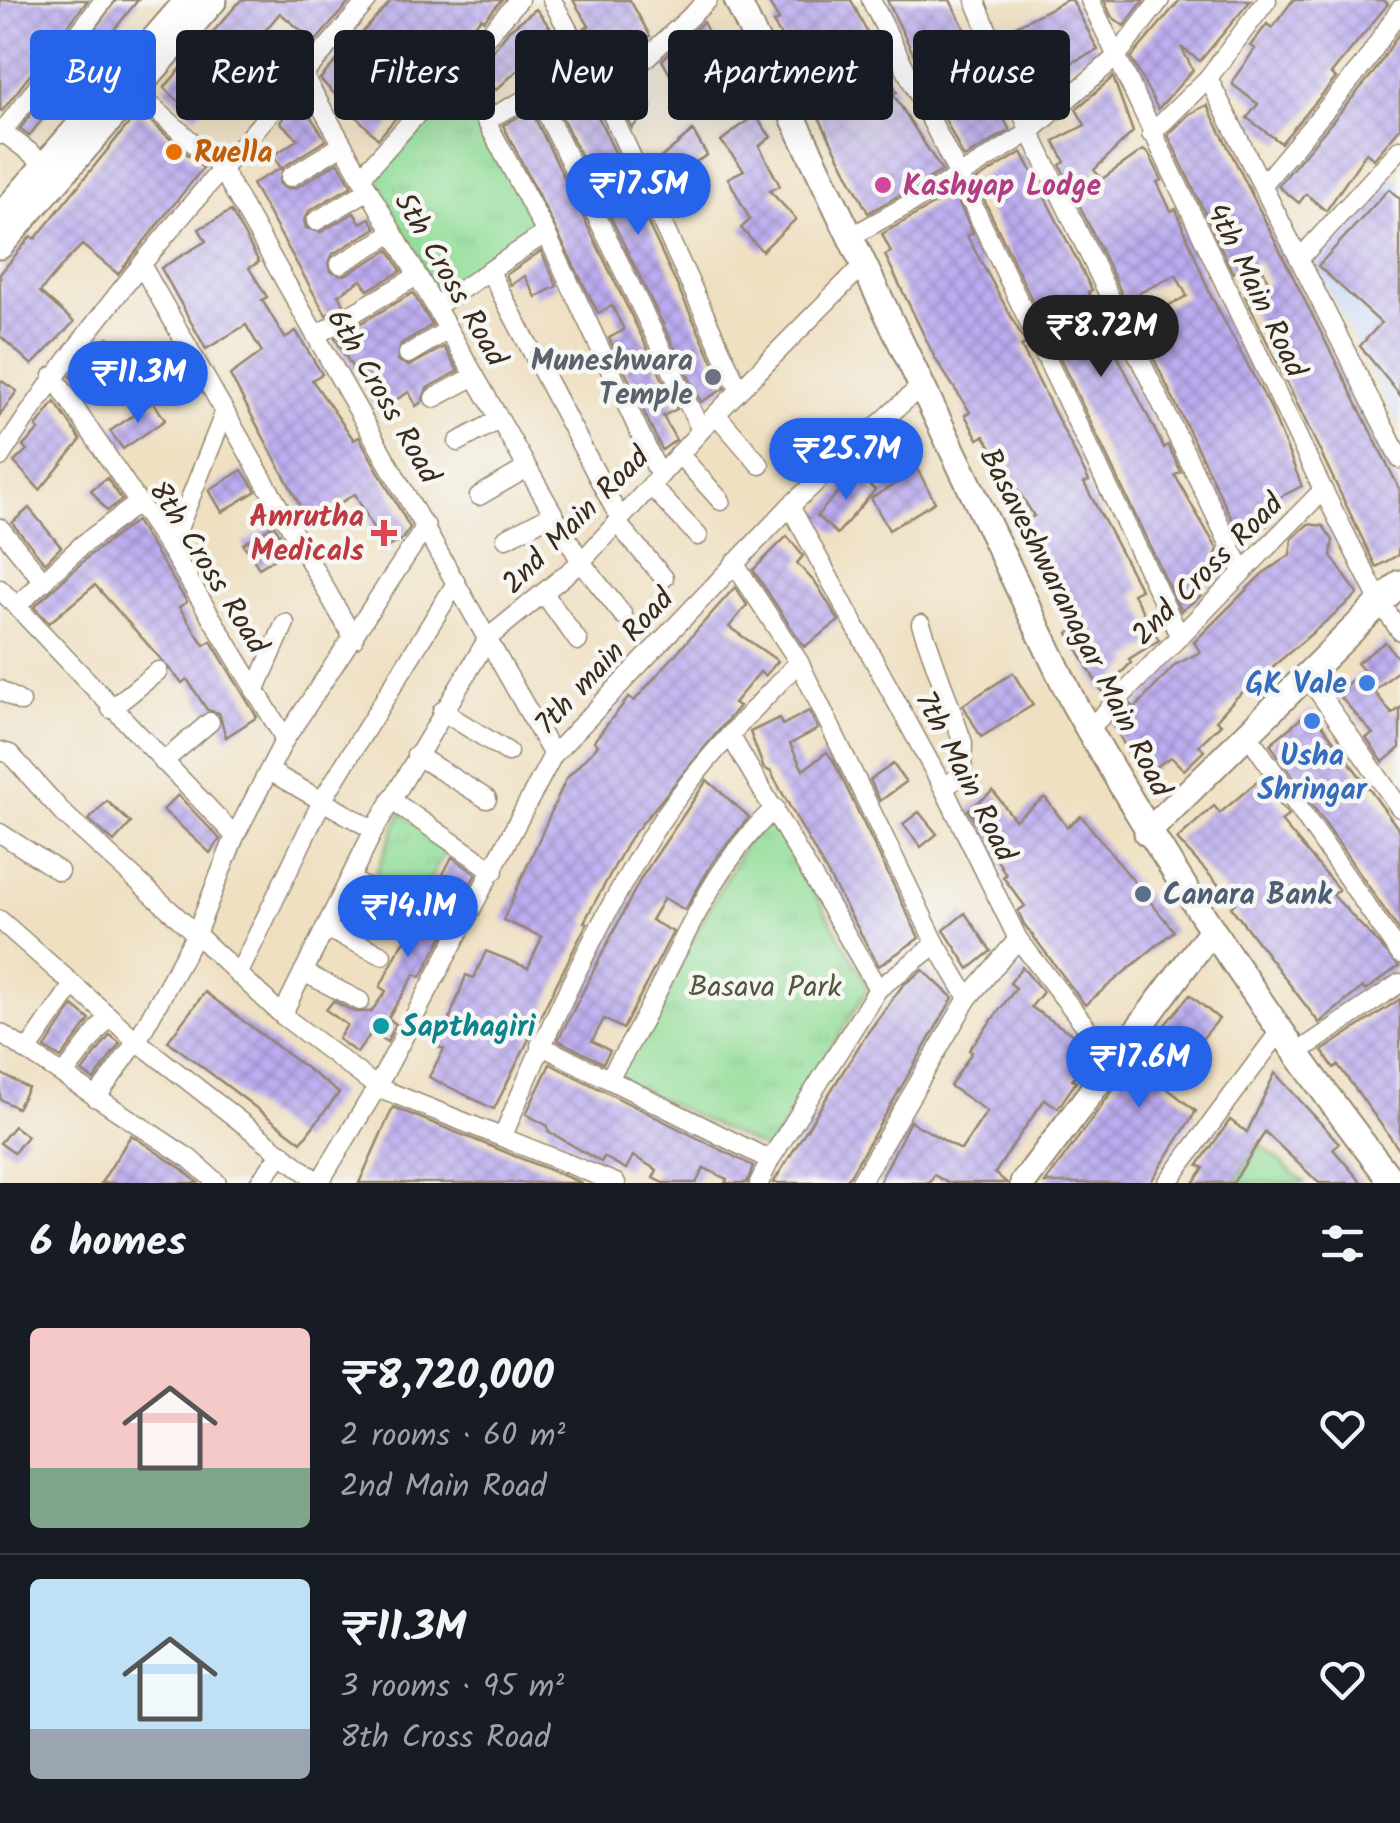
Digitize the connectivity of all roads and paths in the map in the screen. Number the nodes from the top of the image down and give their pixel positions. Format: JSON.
{"nodes":[{"id":1,"x":104,"y":0,"type":"edge"},
{"id":2,"x":188,"y":0,"type":"edge"},
{"id":3,"x":214,"y":0,"type":"edge"},
{"id":4,"x":368,"y":0,"type":"edge"},
{"id":5,"x":519,"y":0,"type":"edge"},
{"id":6,"x":552,"y":0,"type":"edge"},
{"id":7,"x":708,"y":0,"type":"edge"},
{"id":8,"x":737,"y":0,"type":"edge"},
{"id":9,"x":872,"y":0,"type":"edge"},
{"id":10,"x":976,"y":0,"type":"edge"},
{"id":11,"x":1090,"y":0,"type":"edge"},
{"id":12,"x":1160,"y":0,"type":"edge"},
{"id":13,"x":1267,"y":0,"type":"edge"},
{"id":14,"x":1400,"y":9,"type":"edge"},
{"id":15,"x":493,"y":30,"type":"edge"},
{"id":16,"x":569,"y":30,"type":"edge"},
{"id":17,"x":648,"y":56,"type":"edge"},
{"id":18,"x":1116,"y":57,"type":"junction"},
{"id":19,"x":314,"y":63,"type":"edge"},
{"id":20,"x":156,"y":65,"type":"edge"},
{"id":21,"x":1208,"y":78,"type":"junction"},
{"id":22,"x":314,"y":95,"type":"edge"},
{"id":23,"x":156,"y":110,"type":"edge"},
{"id":24,"x":108,"y":120,"type":"edge"},
{"id":25,"x":264,"y":120,"type":"edge"},
{"id":26,"x":417,"y":120,"type":"edge"},
{"id":27,"x":489,"y":120,"type":"edge"},
{"id":28,"x":550,"y":120,"type":"edge"},
{"id":29,"x":615,"y":120,"type":"edge"},
{"id":30,"x":1,"y":132,"type":"edge"},
{"id":31,"x":1030,"y":132,"type":"junction"},
{"id":32,"x":1151,"y":134,"type":"junction"},
{"id":33,"x":342,"y":145,"type":"junction"},
{"id":34,"x":1400,"y":149,"type":"edge"},
{"id":35,"x":47,"y":165,"type":"junction"},
{"id":36,"x":221,"y":168,"type":"junction"},
{"id":37,"x":1394,"y":170,"type":"edge"},
{"id":38,"x":959,"y":176,"type":"junction"},
{"id":39,"x":290,"y":177,"type":"dead end"},
{"id":40,"x":365,"y":183,"type":"junction"},
{"id":41,"x":1264,"y":183,"type":"junction"},
{"id":42,"x":0,"y":217,"type":"edge"},
{"id":43,"x":316,"y":222,"type":"dead end"},
{"id":44,"x":546,"y":232,"type":"junction"},
{"id":45,"x":393,"y":233,"type":"junction"},
{"id":46,"x":852,"y":236,"type":"junction"},
{"id":47,"x":0,"y":246,"type":"edge"},
{"id":48,"x":1301,"y":257,"type":"junction"},
{"id":49,"x":340,"y":264,"type":"dead end"},
{"id":50,"x":864,"y":264,"type":"junction"},
{"id":51,"x":142,"y":268,"type":"junction"},
{"id":52,"x":489,"y":270,"type":"junction"},
{"id":53,"x":417,"y":276,"type":"junction"},
{"id":54,"x":435,"y":307,"type":"junction"},
{"id":55,"x":448,"y":330,"type":"junction"},
{"id":56,"x":318,"y":334,"type":"junction"},
{"id":57,"x":408,"y":354,"type":"dead end"},
{"id":58,"x":52,"y":376,"type":"junction"},
{"id":59,"x":475,"y":376,"type":"junction"},
{"id":60,"x":922,"y":385,"type":"junction"},
{"id":61,"x":739,"y":389,"type":"junction"},
{"id":62,"x":434,"y":398,"type":"dead end"},
{"id":63,"x":224,"y":414,"type":"junction"},
{"id":64,"x":716,"y":414,"type":"junction"},
{"id":65,"x":499,"y":420,"type":"junction"},
{"id":66,"x":701,"y":430,"type":"junction"},
{"id":67,"x":458,"y":442,"type":"dead end"},
{"id":68,"x":679,"y":454,"type":"junction"},
{"id":69,"x":0,"y":457,"type":"edge"},
{"id":70,"x":1400,"y":458,"type":"edge"},
{"id":71,"x":760,"y":465,"type":"dead end"},
{"id":72,"x":527,"y":468,"type":"junction"},
{"id":73,"x":656,"y":481,"type":"junction"},
{"id":74,"x":1323,"y":490,"type":"junction"},
{"id":75,"x":479,"y":496,"type":"dead end"},
{"id":76,"x":721,"y":501,"type":"dead end"},
{"id":77,"x":137,"y":504,"type":"junction"},
{"id":78,"x":790,"y":506,"type":"junction"},
{"id":79,"x":553,"y":514,"type":"junction"},
{"id":80,"x":618,"y":521,"type":"junction"},
{"id":81,"x":426,"y":526,"type":"junction"},
{"id":82,"x":0,"y":528,"type":"edge"},
{"id":83,"x":698,"y":536,"type":"dead end"},
{"id":84,"x":506,"y":538,"type":"dead end"},
{"id":85,"x":170,"y":549,"type":"junction"},
{"id":86,"x":580,"y":562,"type":"junction"},
{"id":87,"x":734,"y":563,"type":"junction"},
{"id":88,"x":1242,"y":570,"type":"junction"},
{"id":89,"x":664,"y":578,"type":"dead end"},
{"id":90,"x":44,"y":582,"type":"junction"},
{"id":91,"x":456,"y":583,"type":"junction"},
{"id":92,"x":1400,"y":583,"type":"edge"},
{"id":93,"x":0,"y":588,"type":"edge"},
{"id":94,"x":545,"y":595,"type":"junction"},
{"id":95,"x":1380,"y":602,"type":"junction"},
{"id":96,"x":18,"y":605,"type":"junction"},
{"id":97,"x":623,"y":614,"type":"dead end"},
{"id":98,"x":286,"y":623,"type":"dead end"},
{"id":99,"x":921,"y":624,"type":"dead end"},
{"id":100,"x":1400,"y":631,"type":"edge"},
{"id":101,"x":1179,"y":635,"type":"junction"},
{"id":102,"x":354,"y":638,"type":"junction"},
{"id":103,"x":488,"y":638,"type":"junction"},
{"id":104,"x":578,"y":641,"type":"dead end"},
{"id":105,"x":799,"y":662,"type":"junction"},
{"id":106,"x":158,"y":671,"type":"dead end"},
{"id":107,"x":1308,"y":677,"type":"junction"},
{"id":108,"x":0,"y":690,"type":"edge"},
{"id":109,"x":255,"y":691,"type":"junction"},
{"id":110,"x":21,"y":702,"type":"dead end"},
{"id":111,"x":112,"y":708,"type":"junction"},
{"id":112,"x":442,"y":711,"type":"junction"},
{"id":113,"x":210,"y":722,"type":"dead end"},
{"id":114,"x":1088,"y":730,"type":"junction"},
{"id":115,"x":730,"y":735,"type":"junction"},
{"id":116,"x":1249,"y":736,"type":"junction"},
{"id":117,"x":284,"y":739,"type":"junction"},
{"id":118,"x":0,"y":751,"type":"edge"},
{"id":119,"x":508,"y":752,"type":"dead end"},
{"id":120,"x":553,"y":754,"type":"junction"},
{"id":121,"x":416,"y":755,"type":"junction"},
{"id":122,"x":164,"y":762,"type":"junction"},
{"id":123,"x":269,"y":771,"type":"junction"},
{"id":124,"x":944,"y":789,"type":"junction"},
{"id":125,"x":323,"y":799,"type":"junction"},
{"id":126,"x":487,"y":799,"type":"dead end"},
{"id":127,"x":391,"y":800,"type":"junction"},
{"id":128,"x":775,"y":808,"type":"junction"},
{"id":129,"x":1400,"y":808,"type":"edge"},
{"id":130,"x":374,"y":830,"type":"junction"},
{"id":131,"x":0,"y":833,"type":"edge"},
{"id":132,"x":1147,"y":833,"type":"junction"},
{"id":133,"x":235,"y":836,"type":"junction"},
{"id":134,"x":59,"y":870,"type":"dead end"},
{"id":135,"x":494,"y":871,"type":"junction"},
{"id":136,"x":350,"y":880,"type":"junction"},
{"id":137,"x":420,"y":912,"type":"dead end"},
{"id":138,"x":0,"y":920,"type":"edge"},
{"id":139,"x":326,"y":928,"type":"junction"},
{"id":140,"x":1212,"y":930,"type":"junction"},
{"id":141,"x":196,"y":934,"type":"junction"},
{"id":142,"x":1018,"y":939,"type":"junction"},
{"id":143,"x":936,"y":944,"type":"junction"},
{"id":144,"x":382,"y":954,"type":"dead end"},
{"id":145,"x":1400,"y":954,"type":"edge"},
{"id":146,"x":303,"y":972,"type":"junction"},
{"id":147,"x":238,"y":976,"type":"junction"},
{"id":148,"x":1400,"y":983,"type":"edge"},
{"id":149,"x":73,"y":985,"type":"junction"},
{"id":150,"x":878,"y":989,"type":"junction"},
{"id":151,"x":968,"y":998,"type":"junction"},
{"id":152,"x":360,"y":1001,"type":"dead end"},
{"id":153,"x":282,"y":1015,"type":"junction"},
{"id":154,"x":108,"y":1016,"type":"junction"},
{"id":155,"x":1280,"y":1031,"type":"junction"},
{"id":156,"x":0,"y":1033,"type":"edge"},
{"id":157,"x":138,"y":1041,"type":"junction"},
{"id":158,"x":540,"y":1045,"type":"junction"},
{"id":159,"x":28,"y":1050,"type":"junction"},
{"id":160,"x":1294,"y":1055,"type":"junction"},
{"id":161,"x":1112,"y":1060,"type":"junction"},
{"id":162,"x":65,"y":1073,"type":"junction"},
{"id":163,"x":608,"y":1079,"type":"junction"},
{"id":164,"x":377,"y":1087,"type":"junction"},
{"id":165,"x":96,"y":1098,"type":"junction"},
{"id":166,"x":503,"y":1136,"type":"junction"},
{"id":167,"x":282,"y":1153,"type":"junction"},
{"id":168,"x":770,"y":1160,"type":"junction"},
{"id":169,"x":217,"y":1183,"type":"edge"},
{"id":170,"x":260,"y":1183,"type":"edge"},
{"id":171,"x":319,"y":1183,"type":"edge"},
{"id":172,"x":616,"y":1183,"type":"edge"},
{"id":173,"x":759,"y":1183,"type":"edge"},
{"id":174,"x":860,"y":1183,"type":"edge"},
{"id":175,"x":1023,"y":1183,"type":"edge"},
{"id":176,"x":1167,"y":1183,"type":"edge"},
{"id":177,"x":1393,"y":1183,"type":"edge"}],
"edges":[{"from":1,"to":30,"type":"street"},
{"from":2,"to":35,"type":"main road"},
{"from":3,"to":20,"type":"main road"},
{"from":4,"to":19,"type":"street"},
{"from":5,"to":15,"type":"street"},
{"from":6,"to":16,"type":"street"},
{"from":7,"to":17,"type":"street"},
{"from":8,"to":46,"type":"main road","name":"Basaveshwaranagar Main Road"},
{"from":9,"to":38,"type":"street"},
{"from":10,"to":31,"type":"street"},
{"from":11,"to":18,"type":"street","name":"4th Main Road"},
{"from":12,"to":18,"type":"street"},
{"from":13,"to":21,"type":"street"},
{"from":14,"to":41,"type":"street"},
{"from":18,"to":31,"type":"street"},
{"from":18,"to":32,"type":"street","name":"4th Main Road"},
{"from":21,"to":32,"type":"street"},
{"from":21,"to":41,"type":"street"},
{"from":22,"to":33,"type":"street","name":"5th Cross Road"},
{"from":23,"to":36,"type":"street","name":"6th Cross Road"},
{"from":24,"to":47,"type":"main road"},
{"from":25,"to":36,"type":"street"},
{"from":26,"to":40,"type":"street"},
{"from":27,"to":44,"type":"street"},
{"from":28,"to":66,"type":"street"},
{"from":29,"to":61,"type":"street"},
{"from":30,"to":35,"type":"street"},
{"from":31,"to":38,"type":"street"},
{"from":31,"to":88,"type":"street"},
{"from":32,"to":74,"type":"street","name":"4th Main Road"},
{"from":33,"to":39,"type":"street"},
{"from":33,"to":40,"type":"street","name":"5th Cross Road"},
{"from":34,"to":37,"type":"street"},
{"from":35,"to":42,"type":"main road"},
{"from":36,"to":51,"type":"street"},
{"from":36,"to":56,"type":"street","name":"6th Cross Road"},
{"from":37,"to":48,"type":"street"},
{"from":38,"to":46,"type":"street"},
{"from":38,"to":101,"type":"street"},
{"from":40,"to":43,"type":"street"},
{"from":40,"to":45,"type":"street","name":"5th Cross Road"},
{"from":41,"to":48,"type":"street"},
{"from":44,"to":52,"type":"street"},
{"from":44,"to":73,"type":"street"},
{"from":45,"to":49,"type":"street"},
{"from":45,"to":53,"type":"street","name":"5th Cross Road"},
{"from":46,"to":50,"type":"main road","name":"Basaveshwaranagar Main Road"},
{"from":48,"to":70,"type":"street"},
{"from":50,"to":60,"type":"main road","name":"Basaveshwaranagar Main Road"},
{"from":50,"to":61,"type":"street","name":"2nd Main Road"},
{"from":51,"to":58,"type":"street"},
{"from":51,"to":63,"type":"street"},
{"from":52,"to":54,"type":"street"},
{"from":52,"to":80,"type":"street"},
{"from":53,"to":54,"type":"street","name":"5th Cross Road"},
{"from":53,"to":56,"type":"street"},
{"from":54,"to":55,"type":"street","name":"5th Cross Road"},
{"from":55,"to":57,"type":"street"},
{"from":55,"to":59,"type":"street","name":"5th Cross Road"},
{"from":56,"to":81,"type":"street","name":"6th Cross Road"},
{"from":58,"to":69,"type":"street"},
{"from":58,"to":77,"type":"street","name":"8th Cross Road"},
{"from":59,"to":62,"type":"street"},
{"from":59,"to":65,"type":"street","name":"5th Cross Road"},
{"from":60,"to":78,"type":"street","name":"7th main Road"},
{"from":60,"to":114,"type":"main road","name":"Basaveshwaranagar Main Road"},
{"from":61,"to":64,"type":"street","name":"2nd Main Road"},
{"from":63,"to":85,"type":"street"},
{"from":63,"to":102,"type":"street"},
{"from":64,"to":66,"type":"street","name":"2nd Main Road"},
{"from":64,"to":71,"type":"street"},
{"from":65,"to":67,"type":"street"},
{"from":65,"to":72,"type":"street","name":"5th Cross Road"},
{"from":66,"to":68,"type":"street","name":"2nd Main Road"},
{"from":68,"to":73,"type":"street","name":"2nd Main Road"},
{"from":68,"to":76,"type":"street"},
{"from":72,"to":75,"type":"street"},
{"from":72,"to":79,"type":"street","name":"5th Cross Road"},
{"from":73,"to":80,"type":"street","name":"2nd Main Road"},
{"from":73,"to":83,"type":"street"},
{"from":74,"to":88,"type":"street","name":"2nd Cross Road"},
{"from":74,"to":95,"type":"street","name":"4th Main Road"},
{"from":77,"to":85,"type":"street","name":"8th Cross Road"},
{"from":77,"to":90,"type":"street"},
{"from":78,"to":87,"type":"street","name":"7th main Road"},
{"from":78,"to":124,"type":"street","name":"7th Main Road"},
{"from":79,"to":84,"type":"street"},
{"from":79,"to":86,"type":"street","name":"5th Cross Road"},
{"from":80,"to":86,"type":"street","name":"2nd Main Road"},
{"from":80,"to":89,"type":"street"},
{"from":81,"to":91,"type":"street","name":"6th Cross Road"},
{"from":81,"to":102,"type":"street"},
{"from":82,"to":90,"type":"street"},
{"from":85,"to":109,"type":"street","name":"8th Cross Road"},
{"from":86,"to":94,"type":"street","name":"2nd Main Road"},
{"from":86,"to":97,"type":"street","name":"5th Cross Road"},
{"from":87,"to":105,"type":"street"},
{"from":87,"to":120,"type":"street","name":"7th main Road"},
{"from":88,"to":101,"type":"street","name":"2nd Cross Road"},
{"from":90,"to":96,"type":"street"},
{"from":91,"to":103,"type":"street","name":"6th Cross Road"},
{"from":91,"to":125,"type":"street"},
{"from":92,"to":95,"type":"main road"},
{"from":93,"to":96,"type":"street"},
{"from":94,"to":103,"type":"street","name":"2nd Main Road"},
{"from":94,"to":104,"type":"street"},
{"from":95,"to":100,"type":"street","name":"4th Main Road"},
{"from":95,"to":107,"type":"main road"},
{"from":96,"to":111,"type":"street"},
{"from":98,"to":109,"type":"street"},
{"from":99,"to":124,"type":"street"},
{"from":101,"to":114,"type":"street","name":"2nd Cross Road"},
{"from":102,"to":117,"type":"street"},
{"from":103,"to":112,"type":"street"},
{"from":103,"to":120,"type":"street","name":"6th Cross Road"},
{"from":105,"to":115,"type":"street"},
{"from":105,"to":143,"type":"street"},
{"from":106,"to":111,"type":"street"},
{"from":107,"to":116,"type":"main road"},
{"from":107,"to":129,"type":"street"},
{"from":108,"to":110,"type":"street"},
{"from":109,"to":117,"type":"street","name":"8th Cross Road"},
{"from":111,"to":122,"type":"street"},
{"from":112,"to":119,"type":"street"},
{"from":112,"to":121,"type":"street"},
{"from":113,"to":122,"type":"street"},
{"from":114,"to":132,"type":"main road","name":"Basaveshwaranagar Main Road"},
{"from":115,"to":128,"type":"street"},
{"from":115,"to":158,"type":"street"},
{"from":116,"to":132,"type":"main road"},
{"from":116,"to":145,"type":"street"},
{"from":117,"to":123,"type":"street"},
{"from":118,"to":141,"type":"street"},
{"from":120,"to":135,"type":"street","name":"7th main Road"},
{"from":121,"to":126,"type":"street"},
{"from":121,"to":127,"type":"street"},
{"from":122,"to":133,"type":"street"},
{"from":123,"to":125,"type":"street"},
{"from":123,"to":133,"type":"street"},
{"from":124,"to":142,"type":"street","name":"7th Main Road"},
{"from":125,"to":130,"type":"street"},
{"from":125,"to":147,"type":"street"},
{"from":127,"to":130,"type":"street"},
{"from":127,"to":135,"type":"street"},
{"from":128,"to":150,"type":"street"},
{"from":128,"to":163,"type":"street"},
{"from":130,"to":136,"type":"street"},
{"from":131,"to":134,"type":"street"},
{"from":132,"to":140,"type":"main road","name":"Basaveshwaranagar Main Road"},
{"from":133,"to":141,"type":"street"},
{"from":135,"to":164,"type":"street","name":"7th main Road"},
{"from":136,"to":137,"type":"street"},
{"from":136,"to":139,"type":"street"},
{"from":138,"to":149,"type":"street"},
{"from":139,"to":144,"type":"street"},
{"from":139,"to":146,"type":"street"},
{"from":140,"to":155,"type":"main road","name":"Basaveshwaranagar Main Road"},
{"from":140,"to":161,"type":"main road"},
{"from":141,"to":147,"type":"street"},
{"from":141,"to":157,"type":"street"},
{"from":142,"to":151,"type":"street"},
{"from":142,"to":161,"type":"street","name":"7th Main Road"},
{"from":143,"to":150,"type":"street"},
{"from":143,"to":151,"type":"street"},
{"from":146,"to":152,"type":"street"},
{"from":146,"to":153,"type":"street"},
{"from":147,"to":153,"type":"street"},
{"from":148,"to":160,"type":"street"},
{"from":149,"to":154,"type":"street"},
{"from":149,"to":159,"type":"street"},
{"from":150,"to":168,"type":"street"},
{"from":151,"to":174,"type":"street"},
{"from":153,"to":164,"type":"street"},
{"from":154,"to":157,"type":"street"},
{"from":154,"to":162,"type":"street"},
{"from":155,"to":160,"type":"main road","name":"Basaveshwaranagar Main Road"},
{"from":155,"to":176,"type":"street"},
{"from":156,"to":159,"type":"street"},
{"from":157,"to":165,"type":"street"},
{"from":157,"to":167,"type":"street"},
{"from":158,"to":163,"type":"street"},
{"from":158,"to":166,"type":"street"},
{"from":159,"to":162,"type":"street"},
{"from":160,"to":177,"type":"main road","name":"Basaveshwaranagar Main Road"},
{"from":161,"to":175,"type":"main road"},
{"from":162,"to":165,"type":"street"},
{"from":163,"to":168,"type":"street"},
{"from":164,"to":166,"type":"street"},
{"from":164,"to":171,"type":"street","name":"7th main Road"},
{"from":165,"to":169,"type":"street"},
{"from":166,"to":172,"type":"street"},
{"from":167,"to":170,"type":"street"},
{"from":167,"to":171,"type":"street"},
{"from":168,"to":173,"type":"street"}]}
